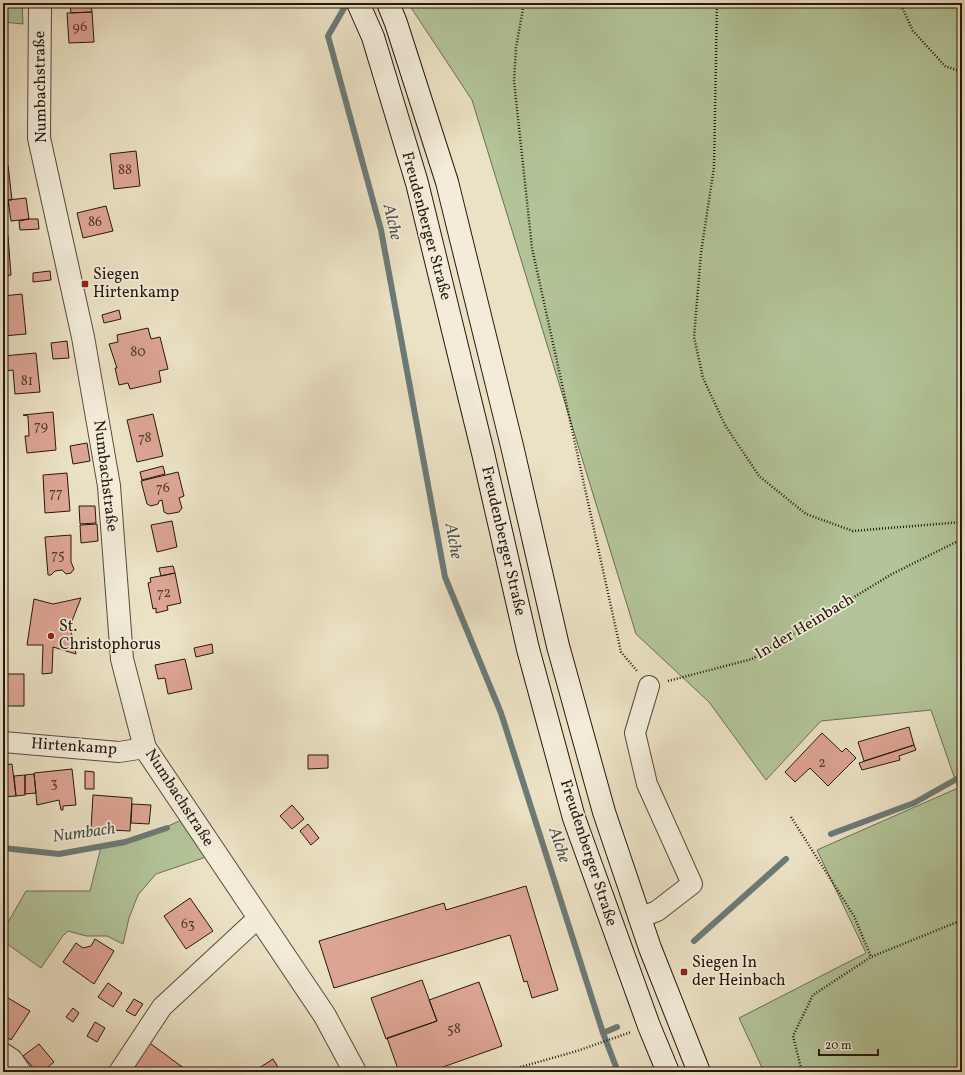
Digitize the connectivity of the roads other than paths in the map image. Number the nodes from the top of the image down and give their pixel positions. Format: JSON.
{"nodes":[{"id":1,"x":40,"y":3,"type":"edge"},
{"id":2,"x":358,"y":3,"type":"edge"},
{"id":3,"x":388,"y":3,"type":"edge"},
{"id":4,"x":649,"y":686,"type":"road end"},
{"id":5,"x":3,"y":742,"type":"edge"},
{"id":6,"x":145,"y":748,"type":"junction"},
{"id":7,"x":258,"y":918,"type":"junction"},
{"id":8,"x":640,"y":918,"type":"junction"},
{"id":9,"x":3,"y":1053,"type":"edge"},
{"id":10,"x":21,"y":1072,"type":"edge"},
{"id":11,"x":118,"y":1072,"type":"edge"},
{"id":12,"x":355,"y":1072,"type":"edge"},
{"id":13,"x":668,"y":1072,"type":"edge"},
{"id":14,"x":699,"y":1072,"type":"edge"}],
"edges":[{"from":1,"to":6,"type":"main road","name":"Numbachstraße"},
{"from":2,"to":13,"type":"main road","name":"Freudenberger Straße"},
{"from":3,"to":8,"type":"main road","name":"Freudenberger Straße"},
{"from":4,"to":8,"type":"street"},
{"from":5,"to":6,"type":"street","name":"Hirtenkamp"},
{"from":6,"to":7,"type":"main road","name":"Numbachstraße"},
{"from":7,"to":11,"type":"street"},
{"from":7,"to":12,"type":"main road","name":"Numbachstraße"},
{"from":8,"to":14,"type":"main road","name":"Freudenberger Straße"},
{"from":9,"to":10,"type":"street"}]}
